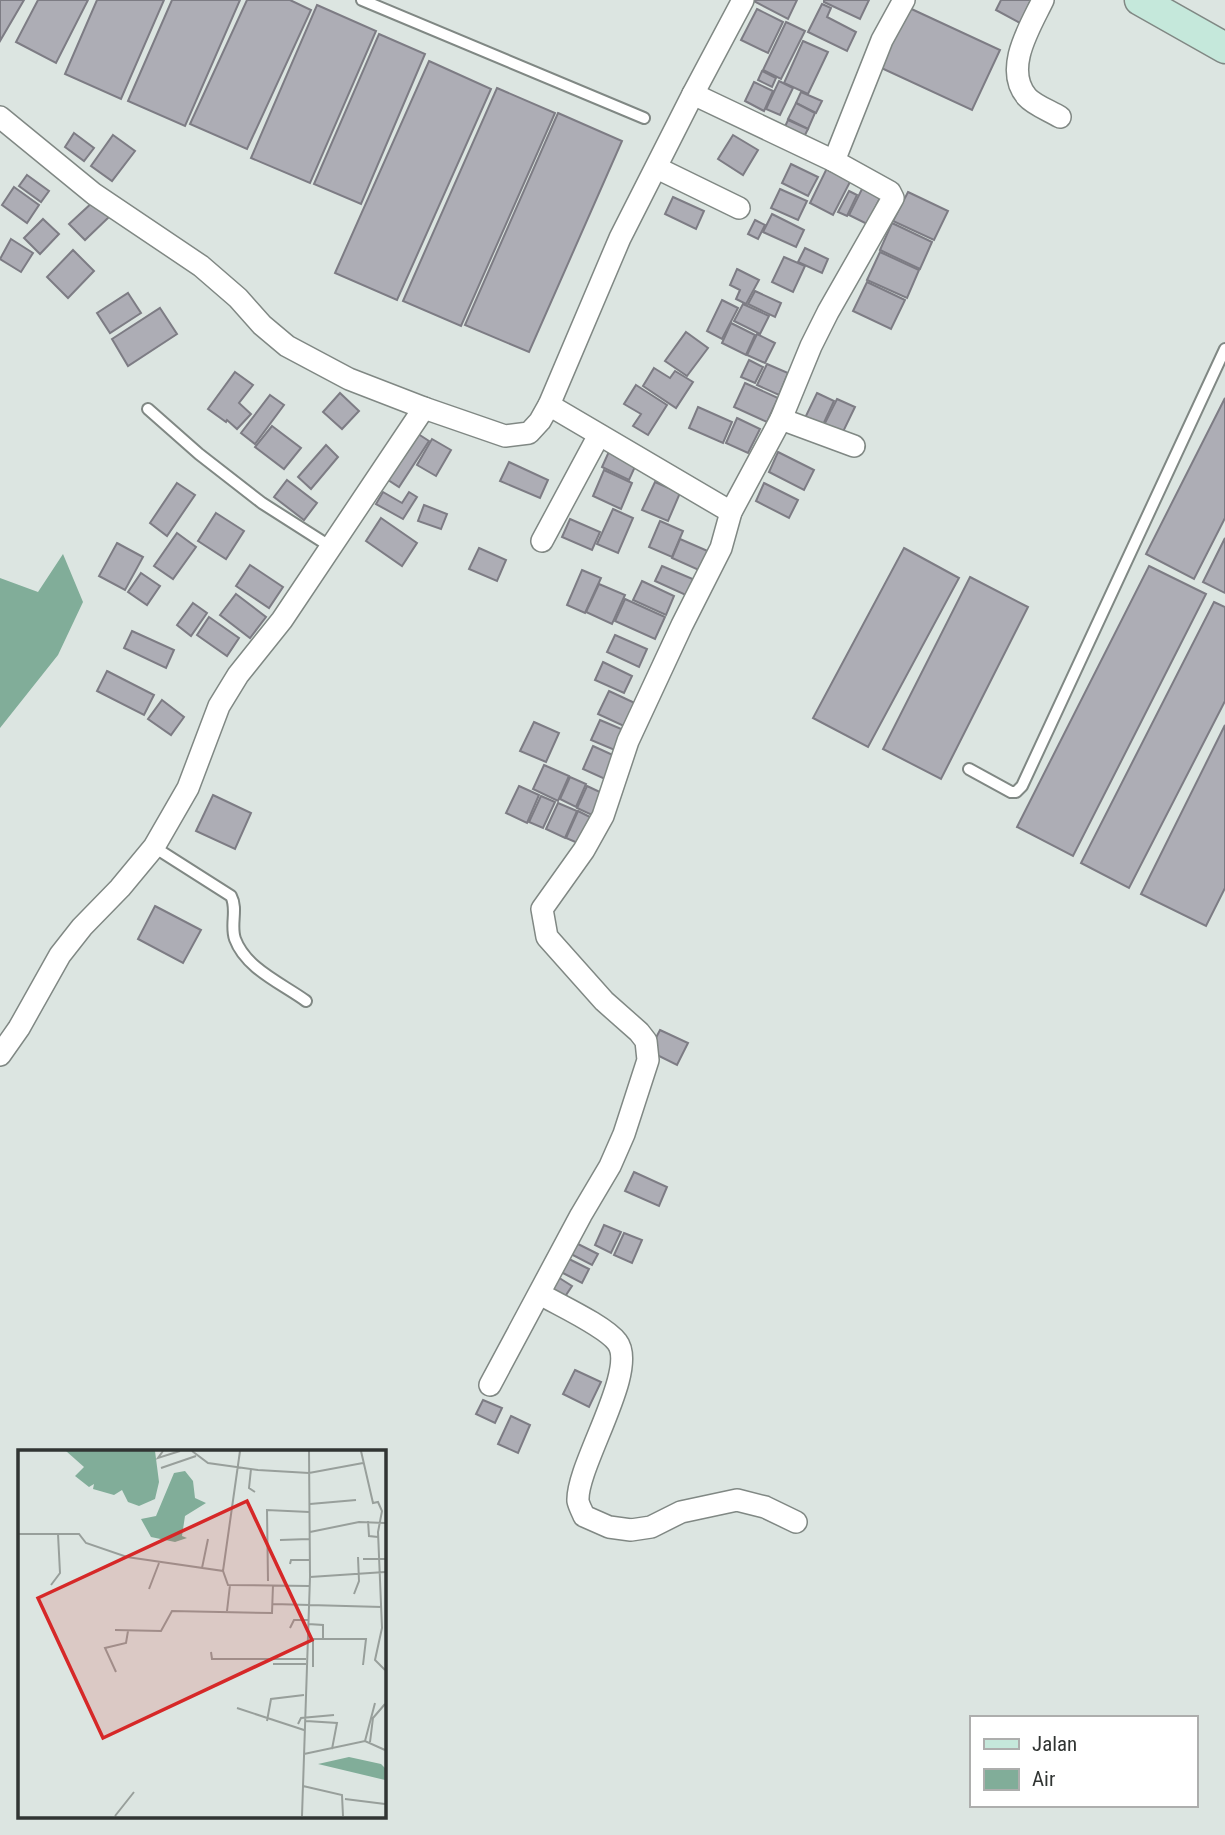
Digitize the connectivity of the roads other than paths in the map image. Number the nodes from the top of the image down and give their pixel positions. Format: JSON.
{"nodes":[{"id":1,"x":362,"y":0,"type":"edge"},
{"id":2,"x":743,"y":0,"type":"edge"},
{"id":3,"x":904,"y":0,"type":"edge"},
{"id":4,"x":1043,"y":0,"type":"edge"},
{"id":5,"x":1140,"y":0,"type":"edge"},
{"id":6,"x":1225,"y":48,"type":"edge"},
{"id":7,"x":693,"y":94,"type":"junction"},
{"id":8,"x":0,"y":117,"type":"edge"},
{"id":9,"x":1060,"y":117,"type":"dead end"},
{"id":10,"x":644,"y":118,"type":"dead end"},
{"id":11,"x":834,"y":161,"type":"junction"},
{"id":12,"x":657,"y":168,"type":"junction"},
{"id":13,"x":740,"y":208,"type":"dead end"},
{"id":14,"x":1225,"y":349,"type":"edge"},
{"id":15,"x":549,"y":405,"type":"junction"},
{"id":16,"x":424,"y":408,"type":"junction"},
{"id":17,"x":148,"y":409,"type":"dead end"},
{"id":18,"x":782,"y":419,"type":"junction"},
{"id":19,"x":599,"y":435,"type":"junction"},
{"id":20,"x":854,"y":446,"type":"dead end"},
{"id":21,"x":730,"y":512,"type":"junction"},
{"id":22,"x":542,"y":541,"type":"dead end"},
{"id":23,"x":331,"y":547,"type":"junction"},
{"id":24,"x":969,"y":769,"type":"dead end"},
{"id":25,"x":153,"y":847,"type":"junction"},
{"id":26,"x":306,"y":1001,"type":"dead end"},
{"id":27,"x":0,"y":1055,"type":"edge"},
{"id":28,"x":540,"y":1294,"type":"junction"},
{"id":29,"x":490,"y":1385,"type":"dead end"},
{"id":30,"x":796,"y":1522,"type":"dead end"}],
"edges":[{"from":1,"to":10,"type":"lane"},
{"from":2,"to":7,"type":"street"},
{"from":3,"to":11,"type":"street"},
{"from":4,"to":9,"type":"street"},
{"from":5,"to":6,"type":"main road"},
{"from":7,"to":11,"type":"street"},
{"from":7,"to":12,"type":"street"},
{"from":8,"to":16,"type":"street"},
{"from":11,"to":18,"type":"street"},
{"from":12,"to":13,"type":"street"},
{"from":12,"to":15,"type":"street"},
{"from":14,"to":24,"type":"lane"},
{"from":15,"to":16,"type":"street"},
{"from":15,"to":19,"type":"street"},
{"from":16,"to":23,"type":"street"},
{"from":17,"to":23,"type":"lane"},
{"from":18,"to":20,"type":"street"},
{"from":18,"to":21,"type":"street"},
{"from":19,"to":21,"type":"street"},
{"from":19,"to":22,"type":"street"},
{"from":21,"to":28,"type":"street"},
{"from":23,"to":25,"type":"street"},
{"from":25,"to":26,"type":"lane"},
{"from":25,"to":27,"type":"street"},
{"from":28,"to":29,"type":"street"},
{"from":28,"to":30,"type":"street"}]}
